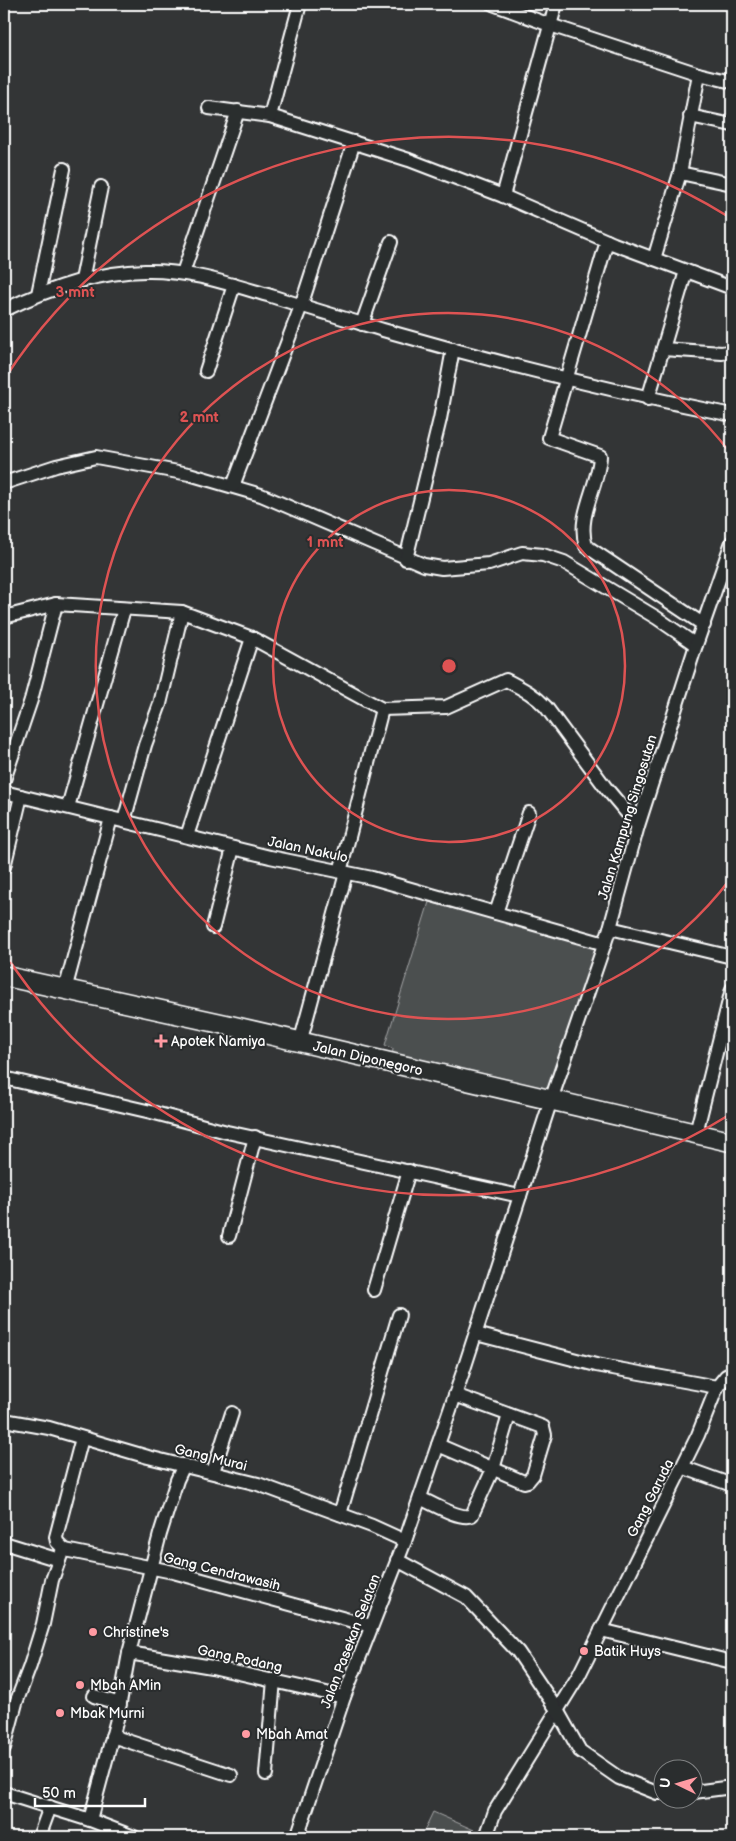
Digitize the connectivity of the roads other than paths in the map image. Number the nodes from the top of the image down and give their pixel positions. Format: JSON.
{"nodes":[{"id":1,"x":300,"y":4,"type":"edge"},
{"id":2,"x":493,"y":4,"type":"edge"},
{"id":3,"x":556,"y":4,"type":"edge"},
{"id":4,"x":550,"y":25,"type":"junction"},
{"id":5,"x":698,"y":74,"type":"junction"},
{"id":6,"x":732,"y":82,"type":"edge"},
{"id":7,"x":209,"y":108,"type":"dead end"},
{"id":8,"x":238,"y":111,"type":"junction"},
{"id":9,"x":270,"y":116,"type":"junction"},
{"id":10,"x":690,"y":116,"type":"junction"},
{"id":11,"x":732,"y":125,"type":"edge"},
{"id":12,"x":354,"y":142,"type":"junction"},
{"id":13,"x":64,"y":169,"type":"dead end"},
{"id":14,"x":680,"y":172,"type":"junction"},
{"id":15,"x":732,"y":184,"type":"edge"},
{"id":16,"x":101,"y":186,"type":"dead end"},
{"id":17,"x":503,"y":196,"type":"junction"},
{"id":18,"x":607,"y":240,"type":"junction"},
{"id":19,"x":391,"y":242,"type":"dead end"},
{"id":20,"x":654,"y":259,"type":"junction"},
{"id":21,"x":686,"y":271,"type":"junction"},
{"id":22,"x":183,"y":273,"type":"junction"},
{"id":23,"x":82,"y":280,"type":"junction"},
{"id":24,"x":234,"y":285,"type":"junction"},
{"id":25,"x":732,"y":288,"type":"edge"},
{"id":26,"x":38,"y":294,"type":"junction"},
{"id":27,"x":302,"y":306,"type":"junction"},
{"id":28,"x":4,"y":310,"type":"edge"},
{"id":29,"x":362,"y":324,"type":"junction"},
{"id":30,"x":453,"y":349,"type":"junction"},
{"id":31,"x":663,"y":349,"type":"junction"},
{"id":32,"x":732,"y":349,"type":"edge"},
{"id":33,"x":206,"y":371,"type":"dead end"},
{"id":34,"x":567,"y":378,"type":"junction"},
{"id":35,"x":648,"y":399,"type":"junction"},
{"id":36,"x":732,"y":415,"type":"edge"},
{"id":37,"x":4,"y":483,"type":"edge"},
{"id":38,"x":233,"y":486,"type":"junction"},
{"id":39,"x":732,"y":542,"type":"edge"},
{"id":40,"x":406,"y":559,"type":"junction"},
{"id":41,"x":56,"y":604,"type":"junction"},
{"id":42,"x":124,"y":609,"type":"junction"},
{"id":43,"x":182,"y":612,"type":"junction"},
{"id":44,"x":4,"y":617,"type":"edge"},
{"id":45,"x":704,"y":625,"type":"junction"},
{"id":46,"x":252,"y":638,"type":"junction"},
{"id":47,"x":696,"y":645,"type":"junction"},
{"id":48,"x":382,"y":709,"type":"junction"},
{"id":49,"x":4,"y":780,"type":"edge"},
{"id":50,"x":4,"y":792,"type":"edge"},
{"id":51,"x":21,"y":796,"type":"junction"},
{"id":52,"x":68,"y":807,"type":"junction"},
{"id":53,"x":529,"y":813,"type":"dead end"},
{"id":54,"x":117,"y":819,"type":"junction"},
{"id":55,"x":638,"y":826,"type":"junction"},
{"id":56,"x":187,"y":836,"type":"junction"},
{"id":57,"x":232,"y":848,"type":"junction"},
{"id":58,"x":4,"y":867,"type":"edge"},
{"id":59,"x":343,"y":872,"type":"junction"},
{"id":60,"x":496,"y":913,"type":"junction"},
{"id":61,"x":213,"y":927,"type":"dead end"},
{"id":62,"x":610,"y":928,"type":"junction"},
{"id":63,"x":605,"y":944,"type":"junction"},
{"id":64,"x":732,"y":957,"type":"edge"},
{"id":65,"x":4,"y":976,"type":"edge"},
{"id":66,"x":732,"y":989,"type":"edge"},
{"id":67,"x":65,"y":990,"type":"junction"},
{"id":68,"x":300,"y":1043,"type":"junction"},
{"id":69,"x":4,"y":1078,"type":"edge"},
{"id":70,"x":551,"y":1100,"type":"junction"},
{"id":71,"x":696,"y":1134,"type":"junction"},
{"id":72,"x":255,"y":1137,"type":"junction"},
{"id":73,"x":732,"y":1142,"type":"edge"},
{"id":74,"x":408,"y":1171,"type":"junction"},
{"id":75,"x":520,"y":1196,"type":"junction"},
{"id":76,"x":229,"y":1236,"type":"dead end"},
{"id":77,"x":374,"y":1290,"type":"dead end"},
{"id":78,"x":399,"y":1315,"type":"dead end"},
{"id":79,"x":476,"y":1334,"type":"junction"},
{"id":80,"x":732,"y":1373,"type":"edge"},
{"id":81,"x":717,"y":1387,"type":"junction"},
{"id":82,"x":455,"y":1396,"type":"junction"},
{"id":83,"x":232,"y":1413,"type":"dead end"},
{"id":84,"x":509,"y":1415,"type":"junction"},
{"id":85,"x":4,"y":1420,"type":"edge"},
{"id":86,"x":82,"y":1438,"type":"junction"},
{"id":87,"x":438,"y":1446,"type":"junction"},
{"id":88,"x":184,"y":1465,"type":"junction"},
{"id":89,"x":682,"y":1467,"type":"junction"},
{"id":90,"x":493,"y":1469,"type":"junction"},
{"id":91,"x":213,"y":1472,"type":"junction"},
{"id":92,"x":732,"y":1485,"type":"edge"},
{"id":93,"x":420,"y":1498,"type":"junction"},
{"id":94,"x":340,"y":1514,"type":"junction"},
{"id":95,"x":405,"y":1541,"type":"junction"},
{"id":96,"x":4,"y":1543,"type":"edge"},
{"id":97,"x":62,"y":1555,"type":"junction"},
{"id":98,"x":398,"y":1560,"type":"junction"},
{"id":99,"x":152,"y":1569,"type":"junction"},
{"id":100,"x":371,"y":1626,"type":"junction"},
{"id":101,"x":601,"y":1630,"type":"junction"},
{"id":102,"x":129,"y":1653,"type":"junction"},
{"id":103,"x":732,"y":1662,"type":"edge"},
{"id":104,"x":274,"y":1680,"type":"junction"},
{"id":105,"x":94,"y":1696,"type":"dead end"},
{"id":106,"x":344,"y":1697,"type":"junction"},
{"id":107,"x":120,"y":1704,"type":"junction"},
{"id":108,"x":557,"y":1710,"type":"junction"},
{"id":109,"x":112,"y":1736,"type":"junction"},
{"id":110,"x":4,"y":1748,"type":"edge"},
{"id":111,"x":266,"y":1774,"type":"dead end"},
{"id":112,"x":231,"y":1775,"type":"dead end"},
{"id":113,"x":732,"y":1787,"type":"edge"},
{"id":114,"x":704,"y":1791,"type":"edge"},
{"id":115,"x":654,"y":1792,"type":"edge"},
{"id":116,"x":4,"y":1793,"type":"edge"},
{"id":117,"x":50,"y":1807,"type":"junction"},
{"id":118,"x":90,"y":1820,"type":"junction"},
{"id":119,"x":39,"y":1837,"type":"edge"},
{"id":120,"x":134,"y":1837,"type":"edge"},
{"id":121,"x":296,"y":1837,"type":"edge"},
{"id":122,"x":486,"y":1837,"type":"edge"}],
"edges":[{"from":1,"to":9,"type":"street"},
{"from":2,"to":4,"type":"street"},
{"from":3,"to":4,"type":"street"},
{"from":4,"to":5,"type":"street"},
{"from":4,"to":17,"type":"street"},
{"from":5,"to":6,"type":"street"},
{"from":5,"to":10,"type":"street"},
{"from":7,"to":8,"type":"street"},
{"from":8,"to":9,"type":"street"},
{"from":8,"to":22,"type":"street"},
{"from":9,"to":12,"type":"street"},
{"from":10,"to":11,"type":"street"},
{"from":10,"to":14,"type":"street"},
{"from":12,"to":17,"type":"street"},
{"from":12,"to":27,"type":"street"},
{"from":13,"to":26,"type":"street"},
{"from":14,"to":15,"type":"street"},
{"from":14,"to":20,"type":"street"},
{"from":16,"to":23,"type":"street"},
{"from":17,"to":18,"type":"street"},
{"from":18,"to":20,"type":"street"},
{"from":18,"to":34,"type":"street"},
{"from":19,"to":29,"type":"street"},
{"from":20,"to":21,"type":"street"},
{"from":21,"to":25,"type":"street"},
{"from":21,"to":31,"type":"street"},
{"from":22,"to":23,"type":"street"},
{"from":22,"to":24,"type":"street"},
{"from":23,"to":26,"type":"street"},
{"from":24,"to":27,"type":"street"},
{"from":24,"to":33,"type":"street"},
{"from":26,"to":28,"type":"street"},
{"from":27,"to":29,"type":"street"},
{"from":27,"to":38,"type":"street"},
{"from":29,"to":30,"type":"street"},
{"from":30,"to":34,"type":"street"},
{"from":30,"to":40,"type":"street"},
{"from":31,"to":32,"type":"street"},
{"from":31,"to":35,"type":"street"},
{"from":34,"to":35,"type":"street"},
{"from":34,"to":45,"type":"street"},
{"from":35,"to":36,"type":"street"},
{"from":37,"to":38,"type":"street"},
{"from":38,"to":40,"type":"street"},
{"from":39,"to":45,"type":"street","name":"Jalan Kampung Singosutan"},
{"from":40,"to":47,"type":"street"},
{"from":41,"to":42,"type":"street"},
{"from":41,"to":44,"type":"street"},
{"from":41,"to":49,"type":"street"},
{"from":42,"to":43,"type":"street"},
{"from":42,"to":52,"type":"street"},
{"from":43,"to":46,"type":"street"},
{"from":43,"to":54,"type":"street"},
{"from":45,"to":47,"type":"street","name":"Jalan Kampung Singosutan"},
{"from":46,"to":48,"type":"street"},
{"from":46,"to":56,"type":"street"},
{"from":47,"to":55,"type":"street","name":"Jalan Kampung Singosutan"},
{"from":48,"to":55,"type":"street"},
{"from":48,"to":59,"type":"street"},
{"from":50,"to":51,"type":"street","name":"Jalan Nakulo"},
{"from":51,"to":52,"type":"street","name":"Jalan Nakulo"},
{"from":51,"to":58,"type":"street"},
{"from":52,"to":54,"type":"street","name":"Jalan Nakulo"},
{"from":53,"to":60,"type":"street"},
{"from":54,"to":56,"type":"street","name":"Jalan Nakulo"},
{"from":54,"to":67,"type":"street"},
{"from":55,"to":62,"type":"street","name":"Jalan Kampung Singosutan"},
{"from":56,"to":57,"type":"street","name":"Jalan Nakulo"},
{"from":57,"to":59,"type":"street","name":"Jalan Nakulo"},
{"from":57,"to":61,"type":"street"},
{"from":59,"to":60,"type":"street","name":"Jalan Nakulo"},
{"from":59,"to":68,"type":"street"},
{"from":60,"to":63,"type":"street","name":"Jalan Nakulo"},
{"from":62,"to":63,"type":"street","name":"Jalan Kampung Singosutan"},
{"from":62,"to":64,"type":"street"},
{"from":63,"to":70,"type":"street","name":"Jalan Kampung Singosutan"},
{"from":65,"to":67,"type":"street","name":"Jalan Diponegoro"},
{"from":66,"to":71,"type":"street"},
{"from":67,"to":68,"type":"street","name":"Jalan Diponegoro"},
{"from":68,"to":70,"type":"street","name":"Jalan Diponegoro"},
{"from":69,"to":72,"type":"street"},
{"from":70,"to":71,"type":"street","name":"Jalan Diponegoro"},
{"from":70,"to":75,"type":"street","name":"Jalan Kampung Singosutan"},
{"from":71,"to":73,"type":"street","name":"Jalan Diponegoro"},
{"from":72,"to":74,"type":"street"},
{"from":72,"to":76,"type":"street"},
{"from":74,"to":75,"type":"street"},
{"from":74,"to":77,"type":"street"},
{"from":75,"to":79,"type":"street","name":"Jalan Kampung Singosutan"},
{"from":78,"to":94,"type":"street"},
{"from":79,"to":81,"type":"street"},
{"from":79,"to":82,"type":"street","name":"Jalan Pasekan Selatan"},
{"from":80,"to":81,"type":"street"},
{"from":81,"to":89,"type":"street","name":"Gang Garuda"},
{"from":82,"to":84,"type":"street"},
{"from":82,"to":87,"type":"street","name":"Jalan Pasekan Selatan"},
{"from":83,"to":91,"type":"street"},
{"from":84,"to":90,"type":"street"},
{"from":84,"to":90,"type":"street"},
{"from":85,"to":86,"type":"street","name":"Gang Murai"},
{"from":86,"to":88,"type":"street","name":"Gang Murai"},
{"from":86,"to":97,"type":"street"},
{"from":87,"to":90,"type":"street"},
{"from":87,"to":93,"type":"street","name":"Jalan Pasekan Selatan"},
{"from":88,"to":91,"type":"street","name":"Gang Murai"},
{"from":88,"to":99,"type":"street"},
{"from":89,"to":92,"type":"street"},
{"from":89,"to":101,"type":"street","name":"Gang Garuda"},
{"from":90,"to":93,"type":"street"},
{"from":91,"to":94,"type":"street","name":"Gang Murai"},
{"from":93,"to":95,"type":"street","name":"Jalan Pasekan Selatan"},
{"from":94,"to":95,"type":"street","name":"Gang Murai"},
{"from":95,"to":98,"type":"street","name":"Jalan Pasekan Selatan"},
{"from":96,"to":97,"type":"street","name":"Gang Cendrawasih"},
{"from":97,"to":99,"type":"street","name":"Gang Cendrawasih"},
{"from":97,"to":110,"type":"street"},
{"from":98,"to":100,"type":"street","name":"Jalan Pasekan Selatan"},
{"from":98,"to":108,"type":"street"},
{"from":99,"to":100,"type":"street","name":"Gang Cendrawasih"},
{"from":99,"to":102,"type":"street"},
{"from":100,"to":106,"type":"street","name":"Jalan Pasekan Selatan"},
{"from":101,"to":103,"type":"street"},
{"from":101,"to":108,"type":"street","name":"Gang Garuda"},
{"from":102,"to":104,"type":"street","name":"Gang Podang"},
{"from":102,"to":107,"type":"street"},
{"from":104,"to":106,"type":"street","name":"Gang Podang"},
{"from":104,"to":111,"type":"street"},
{"from":105,"to":107,"type":"street"},
{"from":106,"to":121,"type":"street","name":"Jalan Pasekan Selatan"},
{"from":107,"to":109,"type":"street"},
{"from":108,"to":115,"type":"street"},
{"from":108,"to":122,"type":"street","name":"Gang Garuda"},
{"from":109,"to":112,"type":"street"},
{"from":109,"to":118,"type":"street"},
{"from":113,"to":114,"type":"street"},
{"from":116,"to":117,"type":"street"},
{"from":117,"to":118,"type":"street"},
{"from":117,"to":119,"type":"street"},
{"from":118,"to":120,"type":"street"}]}
